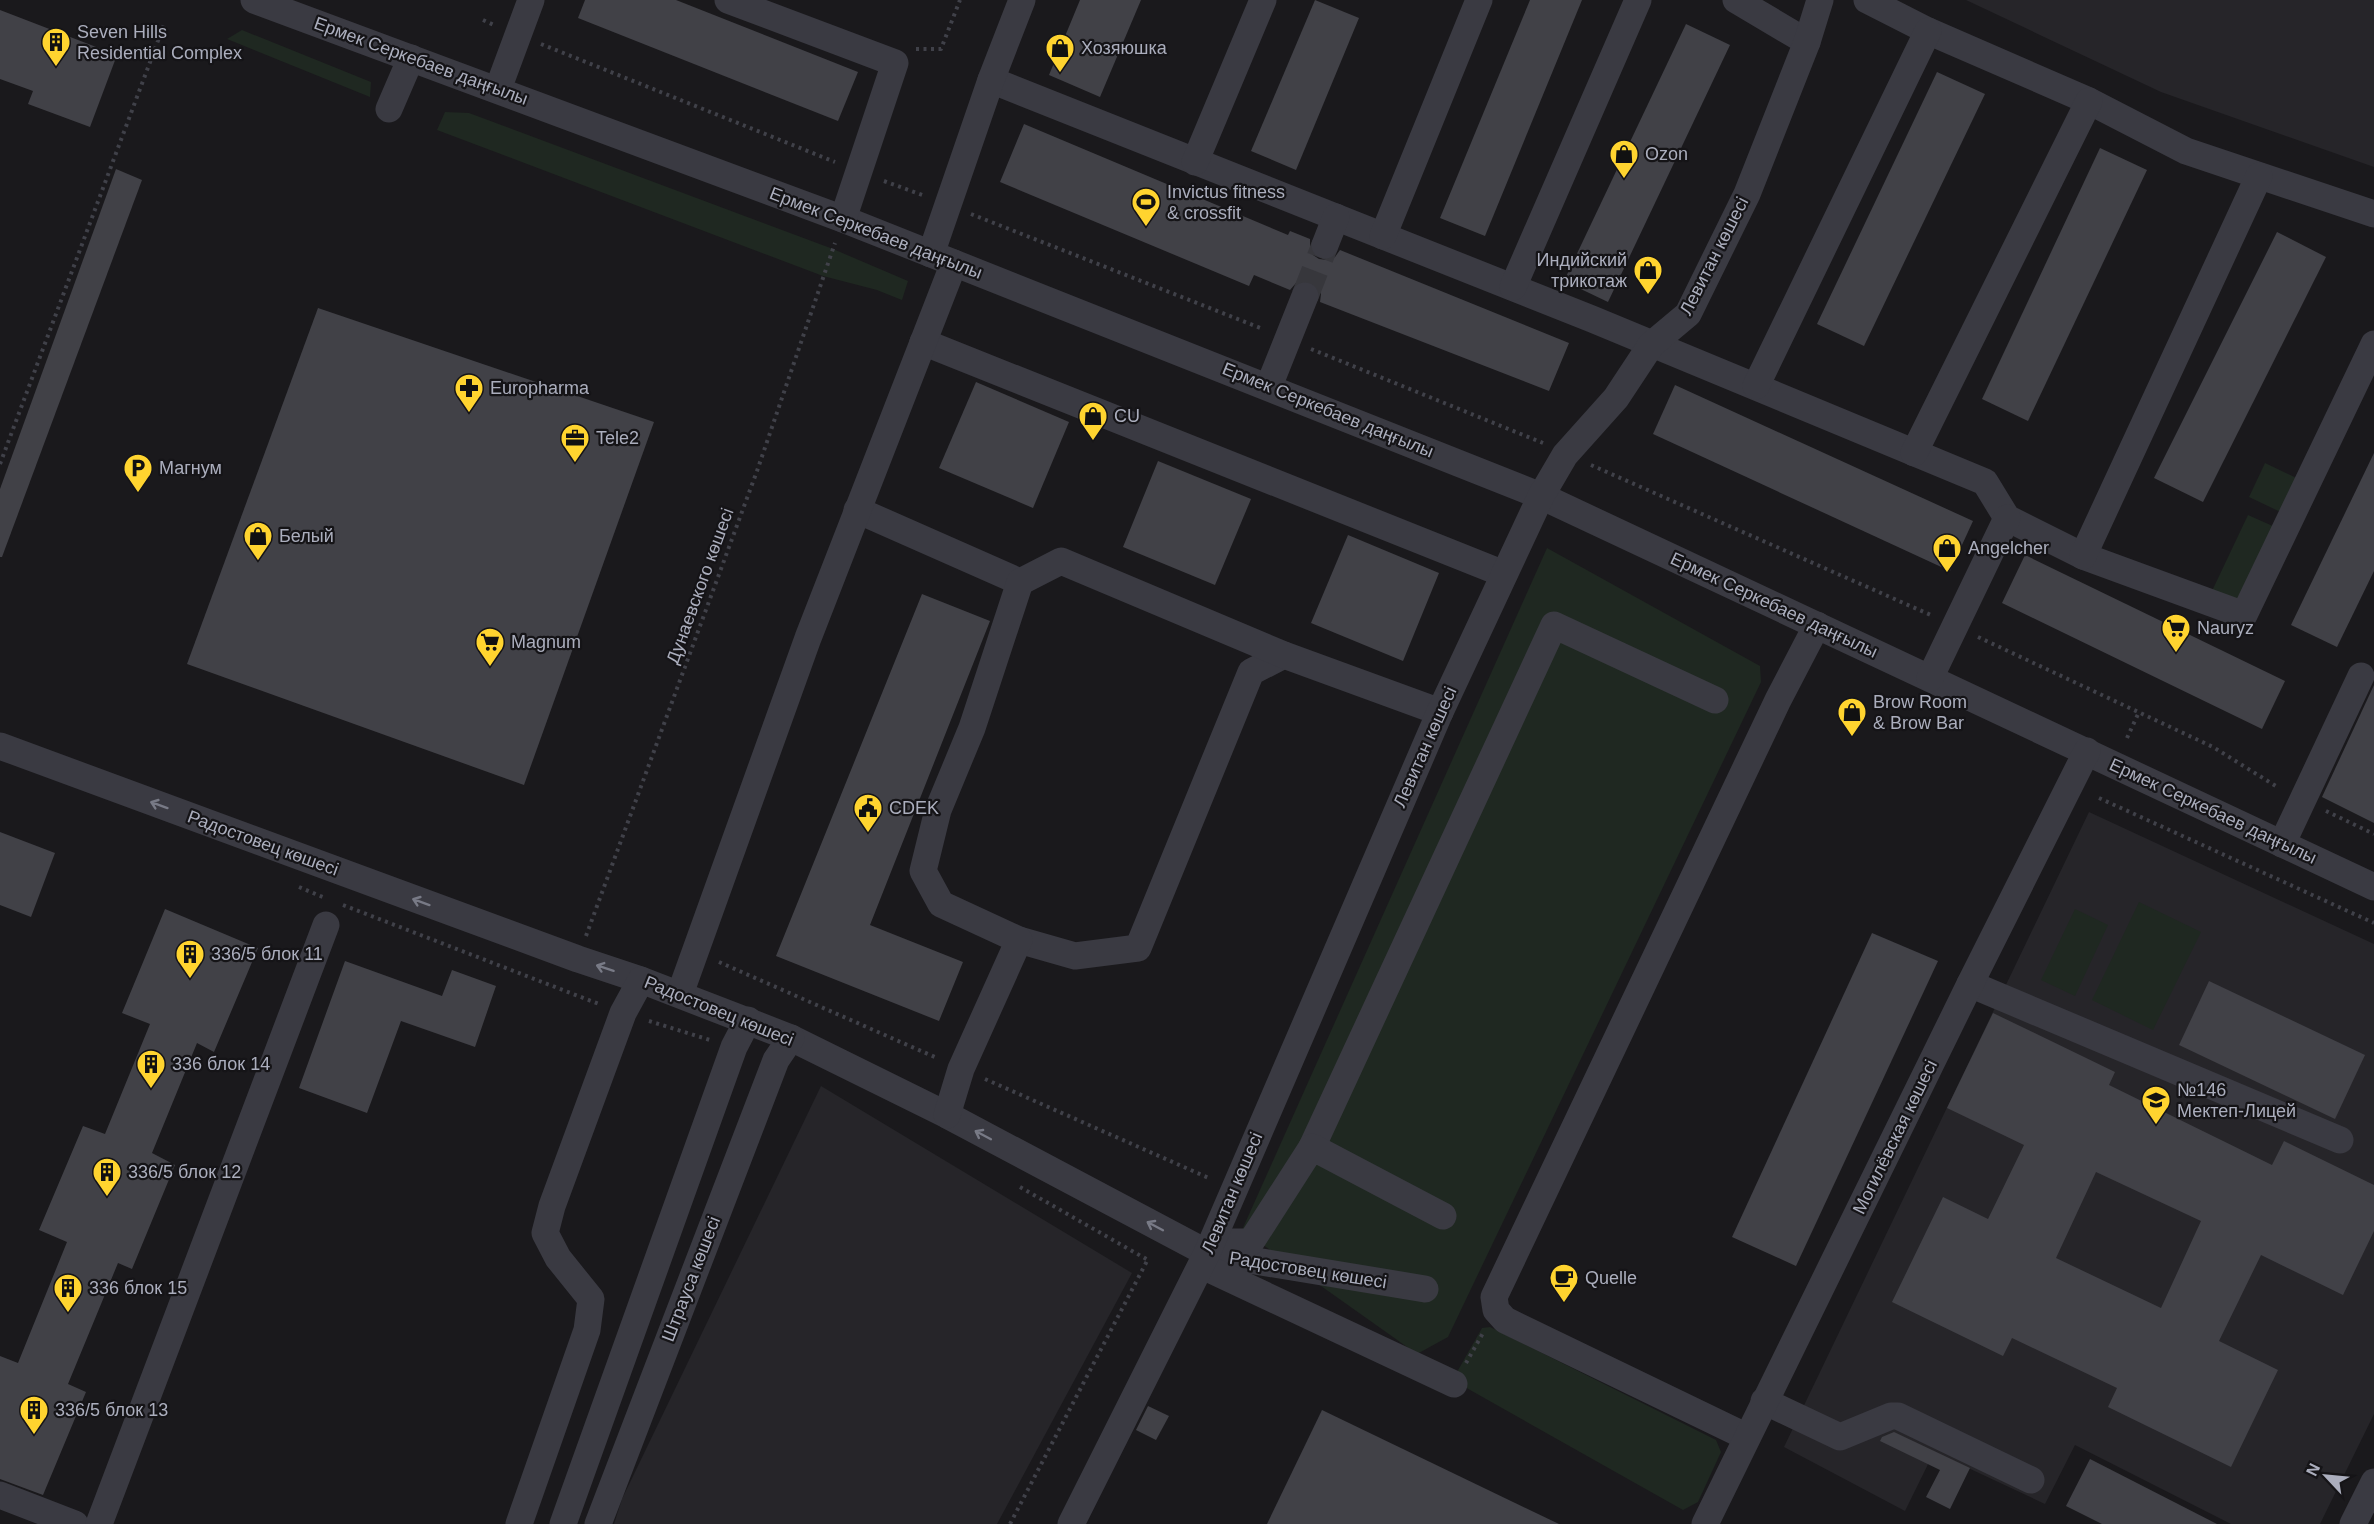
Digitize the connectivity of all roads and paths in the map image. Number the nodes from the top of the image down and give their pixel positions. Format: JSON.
{"nodes":[{"id":1,"x":254,"y":0,"type":"edge"},
{"id":2,"x":531,"y":0,"type":"edge"},
{"id":3,"x":728,"y":0,"type":"edge"},
{"id":4,"x":960,"y":0,"type":"edge"},
{"id":5,"x":1022,"y":0,"type":"edge"},
{"id":6,"x":1263,"y":0,"type":"edge"},
{"id":7,"x":1479,"y":0,"type":"edge"},
{"id":8,"x":1638,"y":0,"type":"edge"},
{"id":9,"x":1736,"y":0,"type":"edge"},
{"id":10,"x":1820,"y":0,"type":"edge"},
{"id":11,"x":1867,"y":0,"type":"edge"},
{"id":12,"x":483,"y":20,"type":"dead end"},
{"id":13,"x":165,"y":22,"type":"dead end"},
{"id":14,"x":1928,"y":31,"type":"junction"},
{"id":15,"x":518,"y":35,"type":"junction"},
{"id":16,"x":1807,"y":42,"type":"junction"},
{"id":17,"x":411,"y":58,"type":"junction"},
{"id":18,"x":895,"y":63,"type":"junction"},
{"id":19,"x":991,"y":80,"type":"junction"},
{"id":20,"x":498,"y":89,"type":"junction"},
{"id":21,"x":2089,"y":101,"type":"junction"},
{"id":22,"x":389,"y":109,"type":"dead end"},
{"id":23,"x":1195,"y":162,"type":"junction"},
{"id":24,"x":859,"y":171,"type":"junction"},
{"id":25,"x":2259,"y":176,"type":"junction"},
{"id":26,"x":948,"y":205,"type":"junction"},
{"id":27,"x":2374,"y":214,"type":"edge"},
{"id":28,"x":1336,"y":217,"type":"junction"},
{"id":29,"x":843,"y":219,"type":"junction"},
{"id":30,"x":1383,"y":236,"type":"junction"},
{"id":31,"x":1325,"y":244,"type":"tunnel mouth"},
{"id":32,"x":942,"y":259,"type":"junction"},
{"id":33,"x":1513,"y":287,"type":"junction"},
{"id":34,"x":1305,"y":296,"type":"tunnel mouth"},
{"id":35,"x":1288,"y":339,"type":"junction"},
{"id":36,"x":923,"y":342,"type":"junction"},
{"id":37,"x":2374,"y":344,"type":"edge"},
{"id":38,"x":1651,"y":345,"type":"junction"},
{"id":39,"x":1269,"y":386,"type":"junction"},
{"id":40,"x":1756,"y":386,"type":"junction"},
{"id":41,"x":1547,"y":445,"type":"dead end"},
{"id":42,"x":1914,"y":453,"type":"junction"},
{"id":43,"x":0,"y":464,"type":"edge"},
{"id":44,"x":1541,"y":496,"type":"junction"},
{"id":45,"x":857,"y":510,"type":"junction"},
{"id":46,"x":2007,"y":518,"type":"junction"},
{"id":47,"x":2083,"y":556,"type":"junction"},
{"id":48,"x":1504,"y":574,"type":"junction"},
{"id":49,"x":1020,"y":582,"type":"junction"},
{"id":50,"x":1816,"y":625,"type":"junction"},
{"id":51,"x":1284,"y":655,"type":"junction"},
{"id":52,"x":2361,"y":676,"type":"dead end"},
{"id":53,"x":1930,"y":678,"type":"junction"},
{"id":54,"x":1715,"y":700,"type":"dead end"},
{"id":55,"x":1440,"y":712,"type":"junction"},
{"id":56,"x":2139,"y":712,"type":"dead end"},
{"id":57,"x":2127,"y":738,"type":"dead end"},
{"id":58,"x":0,"y":746,"type":"edge"},
{"id":59,"x":2087,"y":751,"type":"junction"},
{"id":60,"x":2099,"y":798,"type":"dead end"},
{"id":61,"x":2282,"y":844,"type":"junction"},
{"id":62,"x":290,"y":884,"type":"dead end"},
{"id":63,"x":2374,"y":887,"type":"edge"},
{"id":64,"x":2374,"y":923,"type":"edge"},
{"id":65,"x":326,"y":925,"type":"dead end"},
{"id":66,"x":1019,"y":940,"type":"junction"},
{"id":67,"x":578,"y":959,"type":"junction"},
{"id":68,"x":641,"y":980,"type":"junction"},
{"id":69,"x":1970,"y":984,"type":"junction"},
{"id":70,"x":680,"y":994,"type":"junction"},
{"id":71,"x":623,"y":1013,"type":"junction"},
{"id":72,"x":748,"y":1020,"type":"junction"},
{"id":73,"x":791,"y":1038,"type":"junction"},
{"id":74,"x":734,"y":1047,"type":"junction"},
{"id":75,"x":947,"y":1115,"type":"junction"},
{"id":76,"x":2340,"y":1140,"type":"dead end"},
{"id":77,"x":1312,"y":1147,"type":"junction"},
{"id":78,"x":1443,"y":1216,"type":"dead end"},
{"id":79,"x":1161,"y":1229,"type":"junction"},
{"id":80,"x":1208,"y":1254,"type":"junction"},
{"id":81,"x":1425,"y":1289,"type":"dead end"},
{"id":82,"x":1496,"y":1310,"type":"junction"},
{"id":83,"x":1454,"y":1384,"type":"joint"},
{"id":84,"x":1764,"y":1401,"type":"junction"},
{"id":85,"x":1747,"y":1437,"type":"junction"},
{"id":86,"x":2031,"y":1480,"type":"dead end"},
{"id":87,"x":2374,"y":1482,"type":"edge"},
{"id":88,"x":0,"y":1495,"type":"edge"},
{"id":89,"x":75,"y":1524,"type":"edge"},
{"id":90,"x":99,"y":1524,"type":"edge"},
{"id":91,"x":519,"y":1524,"type":"edge"},
{"id":92,"x":563,"y":1524,"type":"edge"},
{"id":93,"x":598,"y":1524,"type":"edge"},
{"id":94,"x":1010,"y":1524,"type":"edge"},
{"id":95,"x":1071,"y":1524,"type":"edge"},
{"id":96,"x":1705,"y":1524,"type":"edge"},
{"id":97,"x":2353,"y":1524,"type":"edge"}],
"edges":[{"from":1,"to":17,"type":"street","name":"Ермек Серкебаев даңғылы"},
{"from":2,"to":15,"type":"street"},
{"from":3,"to":18,"type":"street"},
{"from":4,"to":18,"type":"path"},
{"from":5,"to":19,"type":"street"},
{"from":6,"to":23,"type":"street"},
{"from":7,"to":30,"type":"street"},
{"from":8,"to":33,"type":"street"},
{"from":9,"to":16,"type":"street"},
{"from":10,"to":16,"type":"street","name":"Левитан көшесі"},
{"from":11,"to":14,"type":"street"},
{"from":12,"to":15,"type":"path"},
{"from":13,"to":43,"type":"path"},
{"from":14,"to":21,"type":"street"},
{"from":14,"to":40,"type":"street"},
{"from":15,"to":20,"type":"street"},
{"from":15,"to":24,"type":"path"},
{"from":16,"to":38,"type":"street","name":"Левитан көшесі"},
{"from":17,"to":20,"type":"street","name":"Ермек Серкебаев даңғылы"},
{"from":17,"to":22,"type":"street"},
{"from":18,"to":24,"type":"street"},
{"from":19,"to":23,"type":"street"},
{"from":19,"to":26,"type":"street"},
{"from":20,"to":29,"type":"street","name":"Ермек Серкебаев даңғылы"},
{"from":21,"to":25,"type":"street"},
{"from":21,"to":42,"type":"street"},
{"from":23,"to":28,"type":"street"},
{"from":24,"to":26,"type":"path"},
{"from":24,"to":29,"type":"street"},
{"from":25,"to":27,"type":"street"},
{"from":25,"to":47,"type":"street"},
{"from":26,"to":32,"type":"street"},
{"from":26,"to":35,"type":"path"},
{"from":28,"to":30,"type":"street"},
{"from":28,"to":31,"type":"street"},
{"from":29,"to":32,"type":"street","name":"Ермек Серкебаев даңғылы"},
{"from":29,"to":67,"type":"path","name":"Дунаевского көшесі"},
{"from":30,"to":33,"type":"street"},
{"from":32,"to":36,"type":"street"},
{"from":32,"to":39,"type":"street","name":"Ермек Серкебаев даңғылы"},
{"from":33,"to":38,"type":"street"},
{"from":34,"to":35,"type":"street"},
{"from":35,"to":39,"type":"street"},
{"from":35,"to":41,"type":"path"},
{"from":36,"to":45,"type":"street"},
{"from":36,"to":48,"type":"street"},
{"from":37,"to":47,"type":"street"},
{"from":38,"to":40,"type":"street"},
{"from":38,"to":44,"type":"street","name":"Левитан көшесі"},
{"from":39,"to":44,"type":"street","name":"Ермек Серкебаев даңғылы"},
{"from":40,"to":42,"type":"street"},
{"from":42,"to":46,"type":"street"},
{"from":44,"to":48,"type":"street","name":"Левитан көшесі"},
{"from":44,"to":50,"type":"street","name":"Ермек Серкебаев даңғылы"},
{"from":45,"to":49,"type":"street"},
{"from":45,"to":70,"type":"street"},
{"from":46,"to":47,"type":"street"},
{"from":46,"to":53,"type":"street"},
{"from":48,"to":55,"type":"street","name":"Левитан көшесі"},
{"from":49,"to":51,"type":"street"},
{"from":49,"to":66,"type":"street"},
{"from":50,"to":53,"type":"street","name":"Ермек Серкебаев даңғылы"},
{"from":50,"to":82,"type":"street"},
{"from":51,"to":55,"type":"street"},
{"from":51,"to":66,"type":"street"},
{"from":52,"to":61,"type":"street"},
{"from":53,"to":59,"type":"street","name":"Ермек Серкебаев даңғылы"},
{"from":54,"to":77,"type":"street"},
{"from":55,"to":80,"type":"street","name":"Левитан көшесі"},
{"from":56,"to":57,"type":"path"},
{"from":67,"to":58,"type":"street","name":"Радостовец көшесі","one_way":true},
{"from":59,"to":61,"type":"street","name":"Ермек Серкебаев даңғылы"},
{"from":59,"to":69,"type":"street","name":"Могилёвская көшесі"},
{"from":60,"to":64,"type":"path"},
{"from":61,"to":63,"type":"street","name":"Ермек Серкебаев даңғылы"},
{"from":62,"to":71,"type":"path"},
{"from":65,"to":90,"type":"street"},
{"from":66,"to":75,"type":"street"},
{"from":68,"to":67,"type":"street","name":"Радостовец көшесі","one_way":true},
{"from":68,"to":70,"type":"street","name":"Радостовец көшесі"},
{"from":68,"to":71,"type":"street"},
{"from":69,"to":76,"type":"street"},
{"from":69,"to":84,"type":"street","name":"Могилёвская көшесі"},
{"from":70,"to":72,"type":"street","name":"Радостовец көшесі"},
{"from":71,"to":74,"type":"path"},
{"from":71,"to":91,"type":"street"},
{"from":72,"to":73,"type":"street","name":"Радостовец көшесі"},
{"from":72,"to":74,"type":"street"},
{"from":73,"to":75,"type":"street","name":"Радостовец көшесі"},
{"from":73,"to":93,"type":"street","name":"Штрауса көшесі"},
{"from":74,"to":92,"type":"street"},
{"from":79,"to":75,"type":"street","name":"Радостовец көшесі","one_way":true},
{"from":77,"to":78,"type":"street"},
{"from":77,"to":80,"type":"street"},
{"from":79,"to":80,"type":"street","name":"Радостовец көшесі"},
{"from":79,"to":94,"type":"path"},
{"from":80,"to":81,"type":"street","name":"Радостовец көшесі"},
{"from":80,"to":83,"type":"street","name":"Радостовец көшесі"},
{"from":80,"to":95,"type":"street","name":"Левитан көшесі"},
{"from":82,"to":83,"type":"path"},
{"from":82,"to":85,"type":"street"},
{"from":84,"to":85,"type":"street","name":"Могилёвская көшесі"},
{"from":84,"to":86,"type":"street"},
{"from":85,"to":96,"type":"street","name":"Могилёвская көшесі"},
{"from":87,"to":97,"type":"street"},
{"from":88,"to":89,"type":"street"}]}
